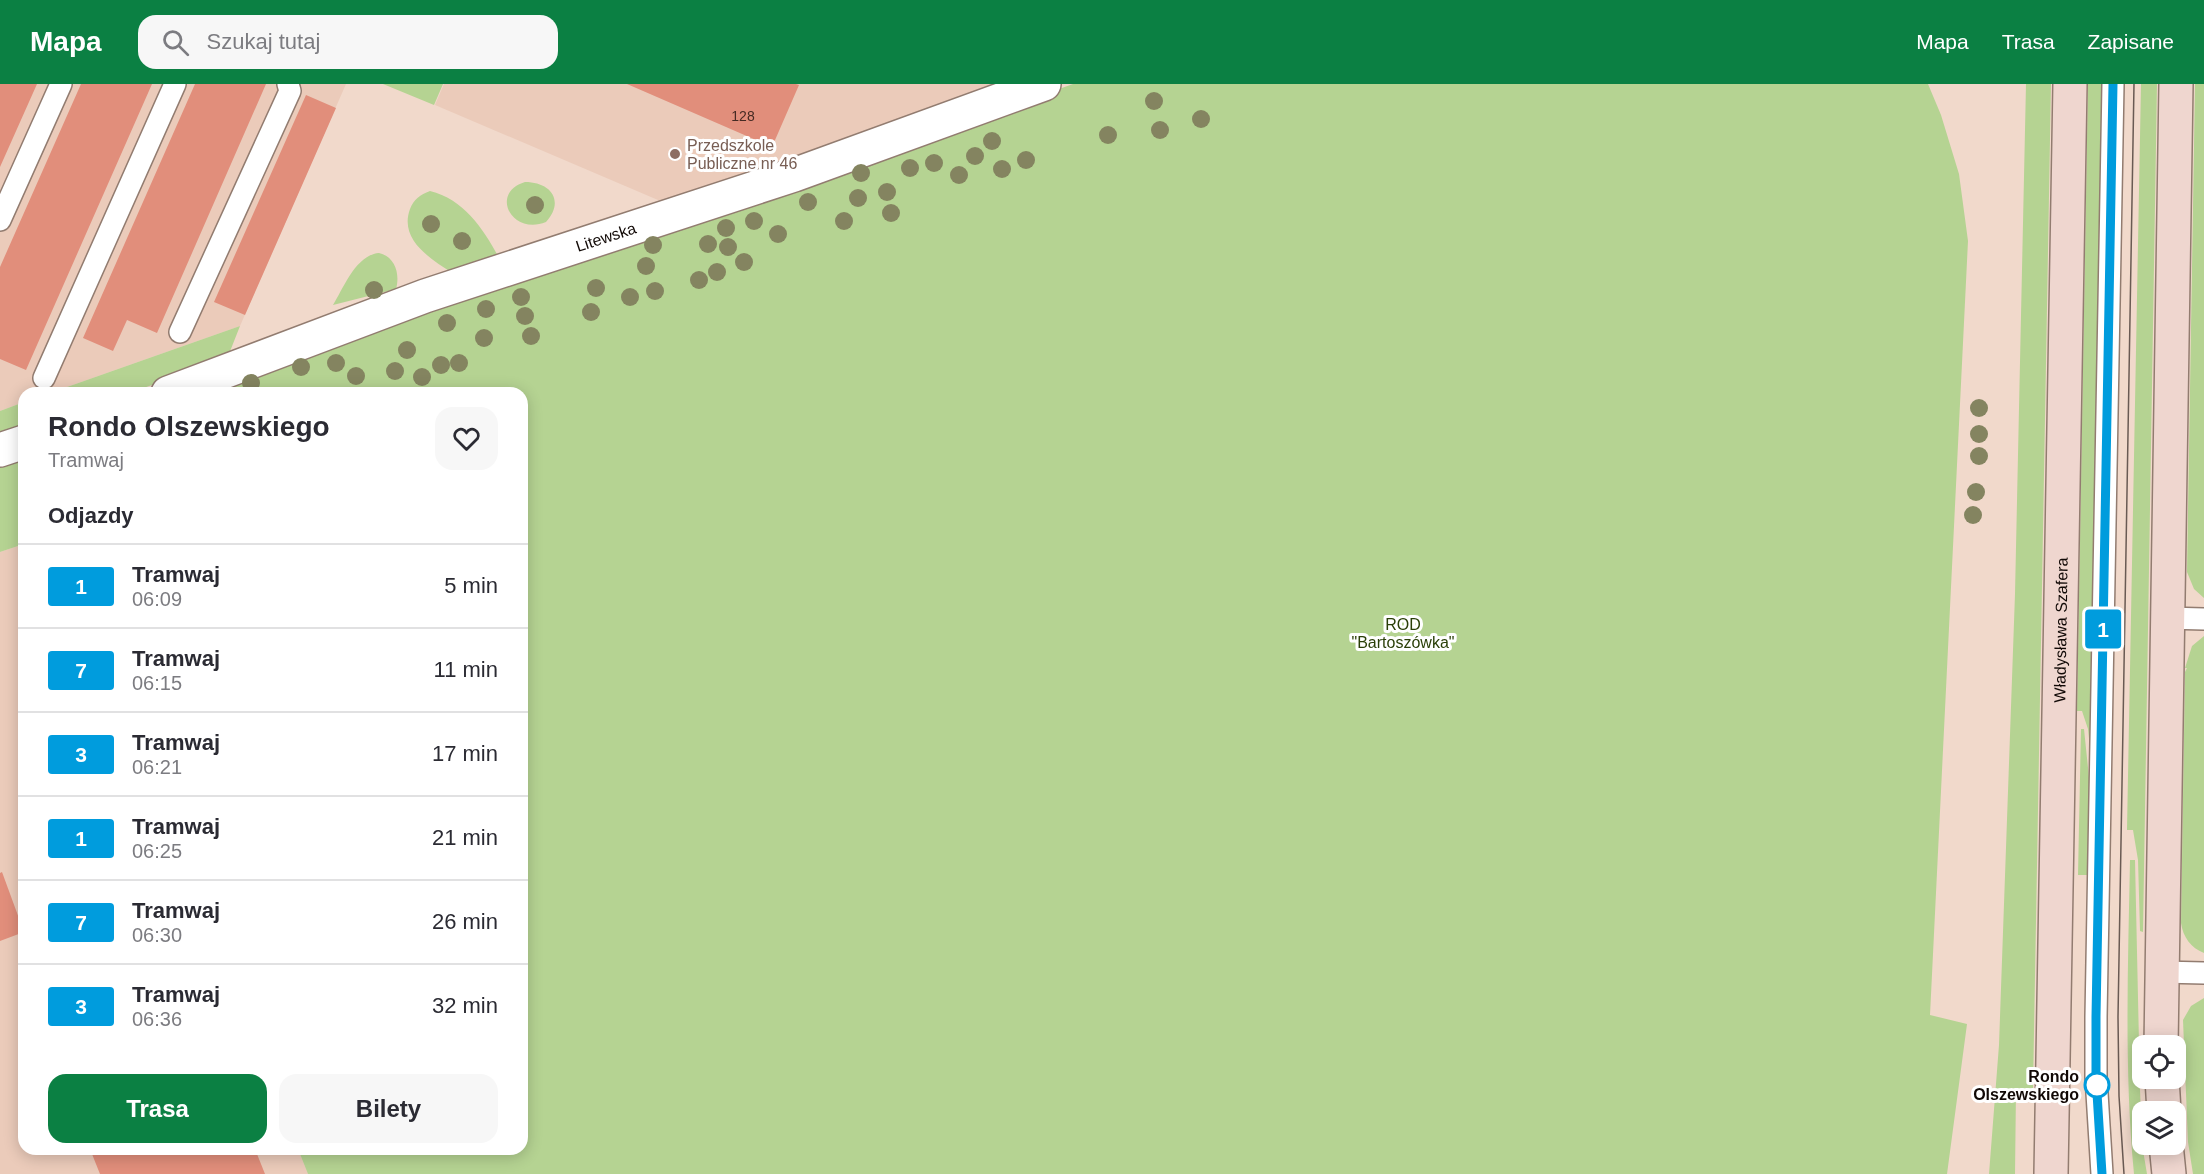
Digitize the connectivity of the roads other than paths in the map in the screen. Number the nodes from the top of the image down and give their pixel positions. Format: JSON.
{"nodes":[{"id":1,"x":60,"y":84,"type":"edge"},
{"id":2,"x":175,"y":84,"type":"edge"},
{"id":3,"x":288,"y":84,"type":"edge"},
{"id":4,"x":1044,"y":84,"type":"edge"},
{"id":5,"x":2070,"y":84,"type":"edge"},
{"id":6,"x":2113,"y":84,"type":"edge"},
{"id":7,"x":2176,"y":84,"type":"edge"},
{"id":8,"x":0,"y":220,"type":"edge"},
{"id":9,"x":180,"y":332,"type":"dead end"},
{"id":10,"x":44,"y":378,"type":"dead end"},
{"id":11,"x":184,"y":387,"type":"edge"},
{"id":12,"x":18,"y":444,"type":"edge"},
{"id":13,"x":0,"y":450,"type":"edge"},
{"id":14,"x":2167,"y":618,"type":"junction"},
{"id":15,"x":2204,"y":619,"type":"edge"},
{"id":16,"x":2161,"y":972,"type":"junction"},
{"id":17,"x":2204,"y":973,"type":"edge"},
{"id":18,"x":2161,"y":1035,"type":"edge"},
{"id":19,"x":2167,"y":1155,"type":"edge"},
{"id":20,"x":2051,"y":1174,"type":"edge"},
{"id":21,"x":2102,"y":1174,"type":"edge"},
{"id":22,"x":2169,"y":1174,"type":"edge"}],
"edges":[{"from":1,"to":8,"type":"lane"},
{"from":2,"to":10,"type":"lane"},
{"from":3,"to":9,"type":"lane"},
{"from":4,"to":11,"type":"street","name":"Litewska"},
{"from":5,"to":20,"type":"main road","name":"Władysława Szafera"},
{"from":6,"to":21,"type":"lane"},
{"from":7,"to":14,"type":"main road"},
{"from":12,"to":13,"type":"street"},
{"from":14,"to":15,"type":"lane"},
{"from":14,"to":16,"type":"main road"},
{"from":16,"to":17,"type":"lane"},
{"from":16,"to":18,"type":"main road"},
{"from":19,"to":22,"type":"main road"}]}
